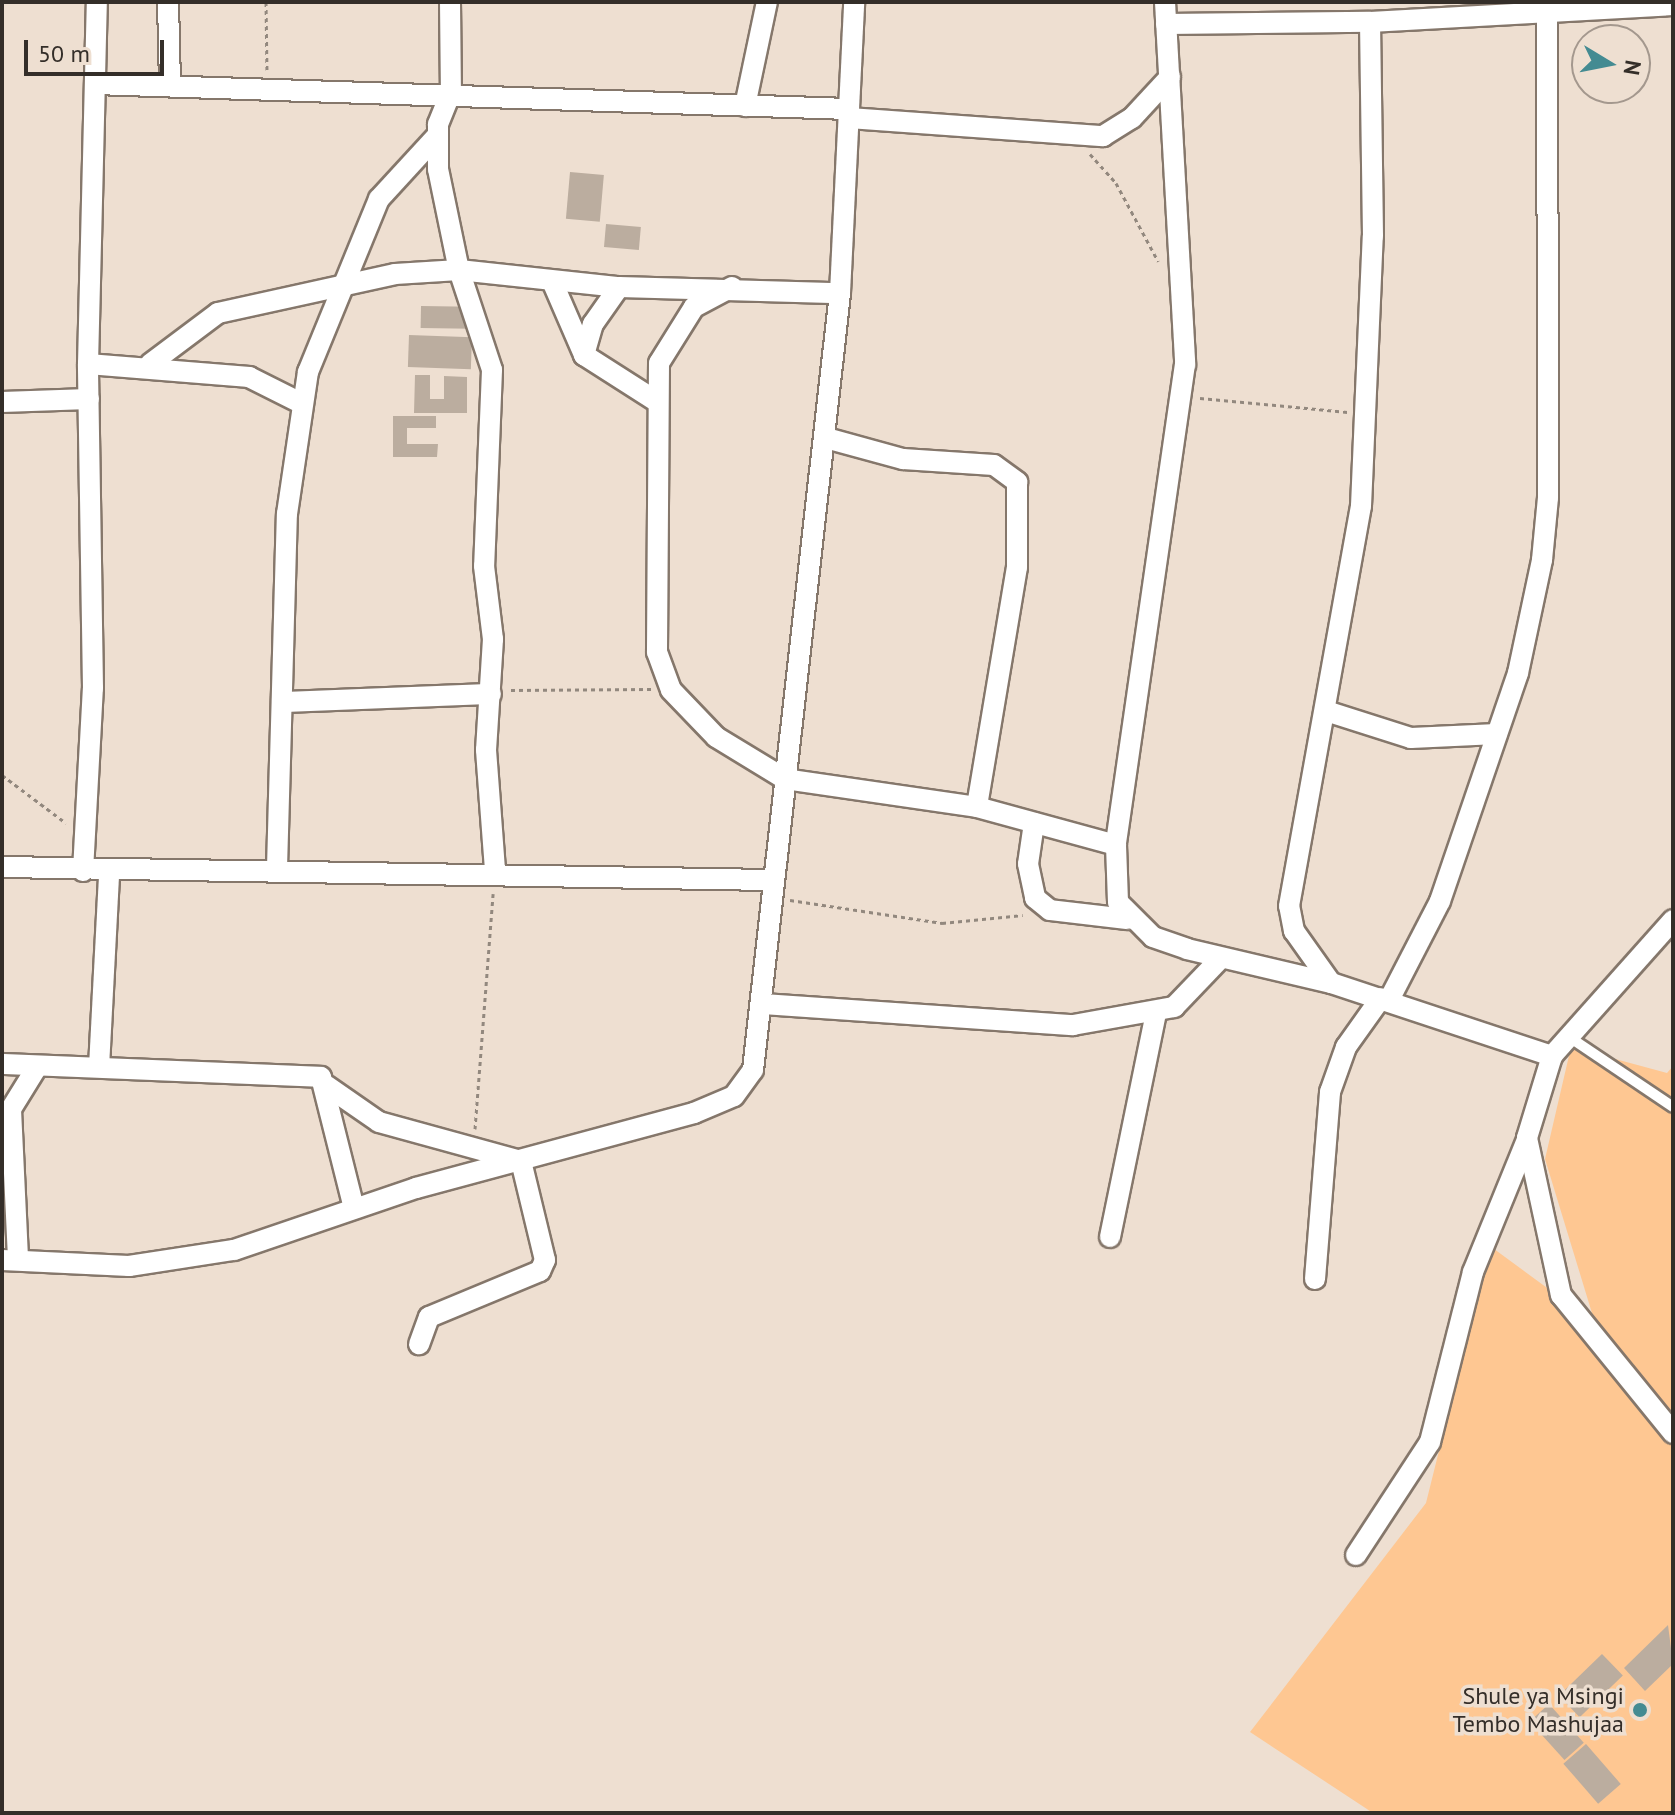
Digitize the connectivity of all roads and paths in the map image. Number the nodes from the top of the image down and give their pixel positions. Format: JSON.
{"nodes":[{"id":1,"x":97,"y":2,"type":"edge"},
{"id":2,"x":168,"y":2,"type":"edge"},
{"id":3,"x":266,"y":2,"type":"edge"},
{"id":4,"x":450,"y":2,"type":"edge"},
{"id":5,"x":767,"y":2,"type":"edge"},
{"id":6,"x":854,"y":2,"type":"edge"},
{"id":7,"x":1165,"y":2,"type":"edge"},
{"id":8,"x":1673,"y":5,"type":"edge"},
{"id":9,"x":1548,"y":8,"type":"edge"},
{"id":10,"x":1370,"y":22,"type":"junction"},
{"id":11,"x":1166,"y":24,"type":"junction"},
{"id":12,"x":1170,"y":77,"type":"junction"},
{"id":13,"x":95,"y":84,"type":"junction"},
{"id":14,"x":170,"y":86,"type":"junction"},
{"id":15,"x":267,"y":89,"type":"junction"},
{"id":16,"x":451,"y":92,"type":"junction"},
{"id":17,"x":745,"y":106,"type":"junction"},
{"id":18,"x":849,"y":113,"type":"junction"},
{"id":19,"x":1070,"y":135,"type":"junction"},
{"id":20,"x":437,"y":136,"type":"junction"},
{"id":21,"x":459,"y":270,"type":"junction"},
{"id":22,"x":1182,"y":280,"type":"junction"},
{"id":23,"x":552,"y":281,"type":"junction"},
{"id":24,"x":344,"y":283,"type":"junction"},
{"id":25,"x":619,"y":287,"type":"junction"},
{"id":26,"x":732,"y":287,"type":"junction"},
{"id":27,"x":840,"y":293,"type":"junction"},
{"id":28,"x":584,"y":355,"type":"junction"},
{"id":29,"x":88,"y":364,"type":"junction"},
{"id":30,"x":150,"y":364,"type":"junction"},
{"id":31,"x":1181,"y":396,"type":"junction"},
{"id":32,"x":89,"y":399,"type":"junction"},
{"id":33,"x":656,"y":401,"type":"junction"},
{"id":34,"x":2,"y":402,"type":"edge"},
{"id":35,"x":301,"y":403,"type":"junction"},
{"id":36,"x":1363,"y":414,"type":"junction"},
{"id":37,"x":826,"y":438,"type":"junction"},
{"id":38,"x":492,"y":686,"type":"junction"},
{"id":39,"x":671,"y":690,"type":"junction"},
{"id":40,"x":282,"y":702,"type":"junction"},
{"id":41,"x":1326,"y":711,"type":"junction"},
{"id":42,"x":1497,"y":734,"type":"junction"},
{"id":43,"x":2,"y":775,"type":"edge"},
{"id":44,"x":785,"y":779,"type":"junction"},
{"id":45,"x":977,"y":807,"type":"junction"},
{"id":46,"x":1034,"y":823,"type":"junction"},
{"id":47,"x":85,"y":838,"type":"junction"},
{"id":48,"x":1116,"y":845,"type":"junction"},
{"id":49,"x":2,"y":867,"type":"edge"},
{"id":50,"x":277,"y":868,"type":"junction"},
{"id":51,"x":83,"y":871,"type":"junction"},
{"id":52,"x":495,"y":871,"type":"junction"},
{"id":53,"x":109,"y":873,"type":"junction"},
{"id":54,"x":771,"y":888,"type":"junction"},
{"id":55,"x":1050,"y":910,"type":"junction"},
{"id":56,"x":1127,"y":919,"type":"junction"},
{"id":57,"x":1673,"y":920,"type":"edge"},
{"id":58,"x":1220,"y":959,"type":"junction"},
{"id":59,"x":1331,"y":983,"type":"junction"},
{"id":60,"x":1385,"y":999,"type":"junction"},
{"id":61,"x":763,"y":1004,"type":"junction"},
{"id":62,"x":1156,"y":1013,"type":"junction"},
{"id":63,"x":1568,"y":1036,"type":"junction"},
{"id":64,"x":1552,"y":1056,"type":"junction"},
{"id":65,"x":2,"y":1064,"type":"edge"},
{"id":66,"x":37,"y":1067,"type":"junction"},
{"id":67,"x":99,"y":1067,"type":"junction"},
{"id":68,"x":327,"y":1086,"type":"junction"},
{"id":69,"x":6,"y":1100,"type":"edge"},
{"id":70,"x":1673,"y":1107,"type":"edge"},
{"id":71,"x":1527,"y":1138,"type":"junction"},
{"id":72,"x":472,"y":1149,"type":"junction"},
{"id":73,"x":521,"y":1161,"type":"junction"},
{"id":74,"x":354,"y":1208,"type":"junction"},
{"id":75,"x":1110,"y":1237,"type":"dead end"},
{"id":76,"x":10,"y":1259,"type":"edge"},
{"id":77,"x":1315,"y":1279,"type":"dead end"},
{"id":78,"x":419,"y":1344,"type":"dead end"},
{"id":79,"x":1673,"y":1433,"type":"edge"},
{"id":80,"x":1356,"y":1555,"type":"dead end"}],
"edges":[{"from":1,"to":13,"type":"street"},
{"from":2,"to":14,"type":"street"},
{"from":3,"to":15,"type":"path"},
{"from":4,"to":16,"type":"street"},
{"from":5,"to":17,"type":"street"},
{"from":6,"to":18,"type":"street"},
{"from":7,"to":11,"type":"street"},
{"from":8,"to":9,"type":"street"},
{"from":9,"to":10,"type":"street"},
{"from":9,"to":42,"type":"street"},
{"from":10,"to":11,"type":"street"},
{"from":10,"to":36,"type":"street"},
{"from":11,"to":12,"type":"street"},
{"from":12,"to":19,"type":"street"},
{"from":12,"to":22,"type":"street"},
{"from":13,"to":14,"type":"street"},
{"from":13,"to":29,"type":"street"},
{"from":14,"to":15,"type":"street"},
{"from":15,"to":16,"type":"street"},
{"from":16,"to":17,"type":"street"},
{"from":16,"to":20,"type":"street"},
{"from":17,"to":18,"type":"street"},
{"from":18,"to":19,"type":"street"},
{"from":18,"to":27,"type":"street"},
{"from":19,"to":22,"type":"path"},
{"from":20,"to":21,"type":"street"},
{"from":20,"to":24,"type":"street"},
{"from":21,"to":23,"type":"street"},
{"from":21,"to":24,"type":"street"},
{"from":21,"to":38,"type":"street"},
{"from":22,"to":31,"type":"street"},
{"from":23,"to":25,"type":"street"},
{"from":23,"to":28,"type":"street"},
{"from":24,"to":30,"type":"street"},
{"from":24,"to":35,"type":"street"},
{"from":25,"to":26,"type":"street"},
{"from":25,"to":28,"type":"street"},
{"from":26,"to":27,"type":"street"},
{"from":26,"to":33,"type":"street"},
{"from":27,"to":37,"type":"street"},
{"from":28,"to":33,"type":"street"},
{"from":29,"to":30,"type":"street"},
{"from":29,"to":32,"type":"street"},
{"from":30,"to":35,"type":"street"},
{"from":31,"to":36,"type":"path"},
{"from":31,"to":48,"type":"street"},
{"from":32,"to":34,"type":"street"},
{"from":32,"to":47,"type":"street"},
{"from":33,"to":39,"type":"street"},
{"from":35,"to":40,"type":"street"},
{"from":36,"to":41,"type":"street"},
{"from":37,"to":44,"type":"street"},
{"from":37,"to":45,"type":"street"},
{"from":38,"to":39,"type":"path"},
{"from":38,"to":40,"type":"street"},
{"from":38,"to":52,"type":"street"},
{"from":39,"to":44,"type":"street"},
{"from":40,"to":50,"type":"street"},
{"from":41,"to":42,"type":"street"},
{"from":41,"to":59,"type":"street"},
{"from":42,"to":60,"type":"street"},
{"from":43,"to":47,"type":"path"},
{"from":44,"to":45,"type":"street"},
{"from":44,"to":54,"type":"street"},
{"from":45,"to":46,"type":"street"},
{"from":46,"to":48,"type":"street"},
{"from":46,"to":55,"type":"street"},
{"from":47,"to":51,"type":"street"},
{"from":48,"to":56,"type":"street"},
{"from":49,"to":51,"type":"street"},
{"from":50,"to":52,"type":"street"},
{"from":50,"to":53,"type":"street"},
{"from":51,"to":53,"type":"street"},
{"from":52,"to":54,"type":"street"},
{"from":52,"to":72,"type":"path"},
{"from":53,"to":67,"type":"street"},
{"from":54,"to":55,"type":"path"},
{"from":54,"to":61,"type":"street"},
{"from":55,"to":56,"type":"street"},
{"from":56,"to":58,"type":"street"},
{"from":57,"to":63,"type":"street"},
{"from":58,"to":59,"type":"street"},
{"from":58,"to":62,"type":"street"},
{"from":59,"to":60,"type":"street"},
{"from":60,"to":64,"type":"street"},
{"from":60,"to":77,"type":"street"},
{"from":61,"to":62,"type":"street"},
{"from":61,"to":73,"type":"street"},
{"from":62,"to":75,"type":"street"},
{"from":63,"to":64,"type":"street"},
{"from":63,"to":70,"type":"lane"},
{"from":64,"to":71,"type":"street"},
{"from":65,"to":66,"type":"street"},
{"from":66,"to":67,"type":"street"},
{"from":66,"to":69,"type":"street"},
{"from":67,"to":68,"type":"street"},
{"from":68,"to":72,"type":"street"},
{"from":68,"to":74,"type":"street"},
{"from":69,"to":76,"type":"street"},
{"from":71,"to":79,"type":"street"},
{"from":71,"to":80,"type":"street"},
{"from":72,"to":73,"type":"street"},
{"from":73,"to":74,"type":"street"},
{"from":73,"to":78,"type":"street"},
{"from":74,"to":76,"type":"street"}]}
